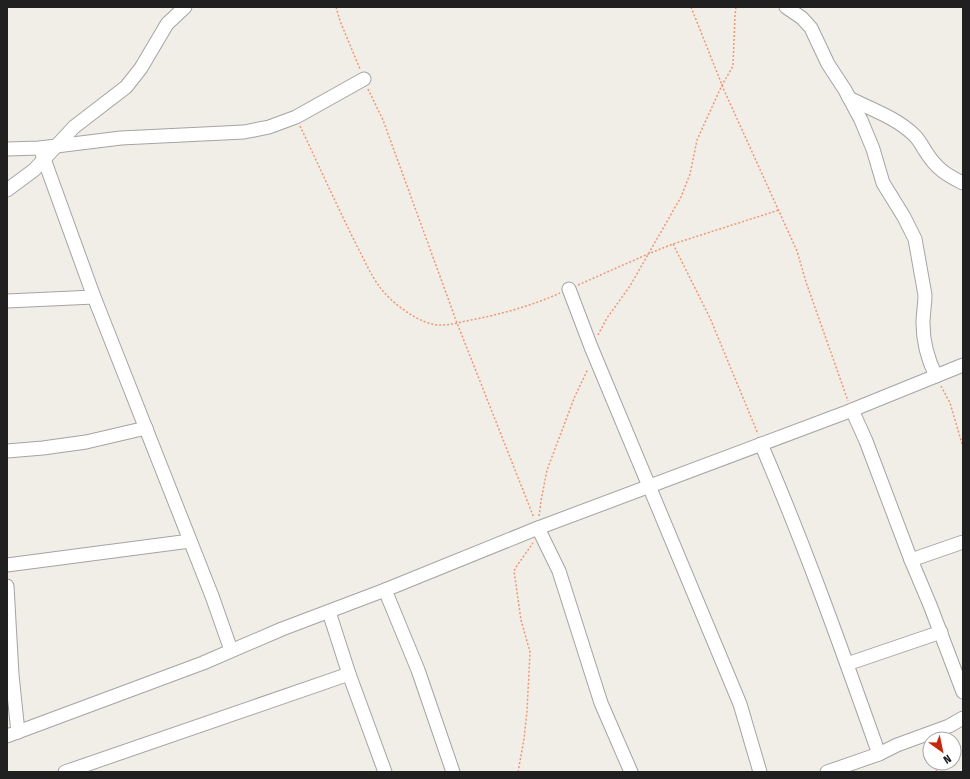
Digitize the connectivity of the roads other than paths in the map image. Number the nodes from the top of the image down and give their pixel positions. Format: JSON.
{"nodes":[{"id":1,"x":185,"y":7,"type":"edge"},
{"id":2,"x":786,"y":7,"type":"edge"},
{"id":3,"x":364,"y":79,"type":"road end"},
{"id":4,"x":849,"y":98,"type":"junction"},
{"id":5,"x":56,"y":146,"type":"junction"},
{"id":6,"x":7,"y":149,"type":"edge"},
{"id":7,"x":42,"y":154,"type":"junction"},
{"id":8,"x":963,"y":183,"type":"edge"},
{"id":9,"x":7,"y":190,"type":"edge"},
{"id":10,"x":569,"y":289,"type":"road end"},
{"id":11,"x":94,"y":297,"type":"junction"},
{"id":12,"x":7,"y":301,"type":"edge"},
{"id":13,"x":963,"y":364,"type":"edge"},
{"id":14,"x":936,"y":376,"type":"junction"},
{"id":15,"x":852,"y":410,"type":"junction"},
{"id":16,"x":146,"y":428,"type":"junction"},
{"id":17,"x":762,"y":444,"type":"junction"},
{"id":18,"x":7,"y":451,"type":"edge"},
{"id":19,"x":649,"y":485,"type":"junction"},
{"id":20,"x":538,"y":528,"type":"junction"},
{"id":21,"x":190,"y":541,"type":"junction"},
{"id":22,"x":963,"y":542,"type":"edge"},
{"id":23,"x":910,"y":560,"type":"junction"},
{"id":24,"x":7,"y":565,"type":"edge"},
{"id":25,"x":7,"y":586,"type":"edge"},
{"id":26,"x":385,"y":590,"type":"junction"},
{"id":27,"x":329,"y":612,"type":"junction"},
{"id":28,"x":941,"y":632,"type":"junction"},
{"id":29,"x":231,"y":650,"type":"junction"},
{"id":30,"x":847,"y":664,"type":"junction"},
{"id":31,"x":349,"y":674,"type":"junction"},
{"id":32,"x":963,"y":692,"type":"edge"},
{"id":33,"x":963,"y":718,"type":"edge"},
{"id":34,"x":12,"y":734,"type":"edge"},
{"id":35,"x":879,"y":754,"type":"junction"},
{"id":36,"x":65,"y":772,"type":"edge"},
{"id":37,"x":385,"y":772,"type":"edge"},
{"id":38,"x":454,"y":772,"type":"edge"},
{"id":39,"x":631,"y":772,"type":"edge"},
{"id":40,"x":760,"y":772,"type":"edge"},
{"id":41,"x":827,"y":772,"type":"edge"}],
"edges":[{"from":1,"to":5,"type":"street"},
{"from":2,"to":4,"type":"street"},
{"from":3,"to":5,"type":"street"},
{"from":4,"to":8,"type":"street"},
{"from":4,"to":14,"type":"street"},
{"from":5,"to":7,"type":"street"},
{"from":6,"to":7,"type":"street"},
{"from":7,"to":9,"type":"street"},
{"from":7,"to":11,"type":"street"},
{"from":10,"to":19,"type":"street"},
{"from":11,"to":12,"type":"street"},
{"from":11,"to":16,"type":"street"},
{"from":13,"to":14,"type":"street"},
{"from":14,"to":15,"type":"street"},
{"from":15,"to":17,"type":"street"},
{"from":15,"to":23,"type":"street"},
{"from":16,"to":18,"type":"street"},
{"from":16,"to":21,"type":"street"},
{"from":17,"to":19,"type":"street"},
{"from":17,"to":30,"type":"street"},
{"from":19,"to":20,"type":"street"},
{"from":19,"to":40,"type":"street"},
{"from":20,"to":26,"type":"street"},
{"from":20,"to":39,"type":"street"},
{"from":21,"to":24,"type":"street"},
{"from":21,"to":29,"type":"street"},
{"from":22,"to":23,"type":"street"},
{"from":23,"to":28,"type":"street"},
{"from":25,"to":34,"type":"street"},
{"from":26,"to":27,"type":"street"},
{"from":26,"to":38,"type":"street"},
{"from":27,"to":29,"type":"street"},
{"from":27,"to":31,"type":"street"},
{"from":28,"to":30,"type":"street"},
{"from":28,"to":32,"type":"street"},
{"from":29,"to":34,"type":"street"},
{"from":30,"to":35,"type":"street"},
{"from":31,"to":36,"type":"street"},
{"from":31,"to":37,"type":"street"},
{"from":33,"to":35,"type":"street"},
{"from":35,"to":41,"type":"street"}]}
